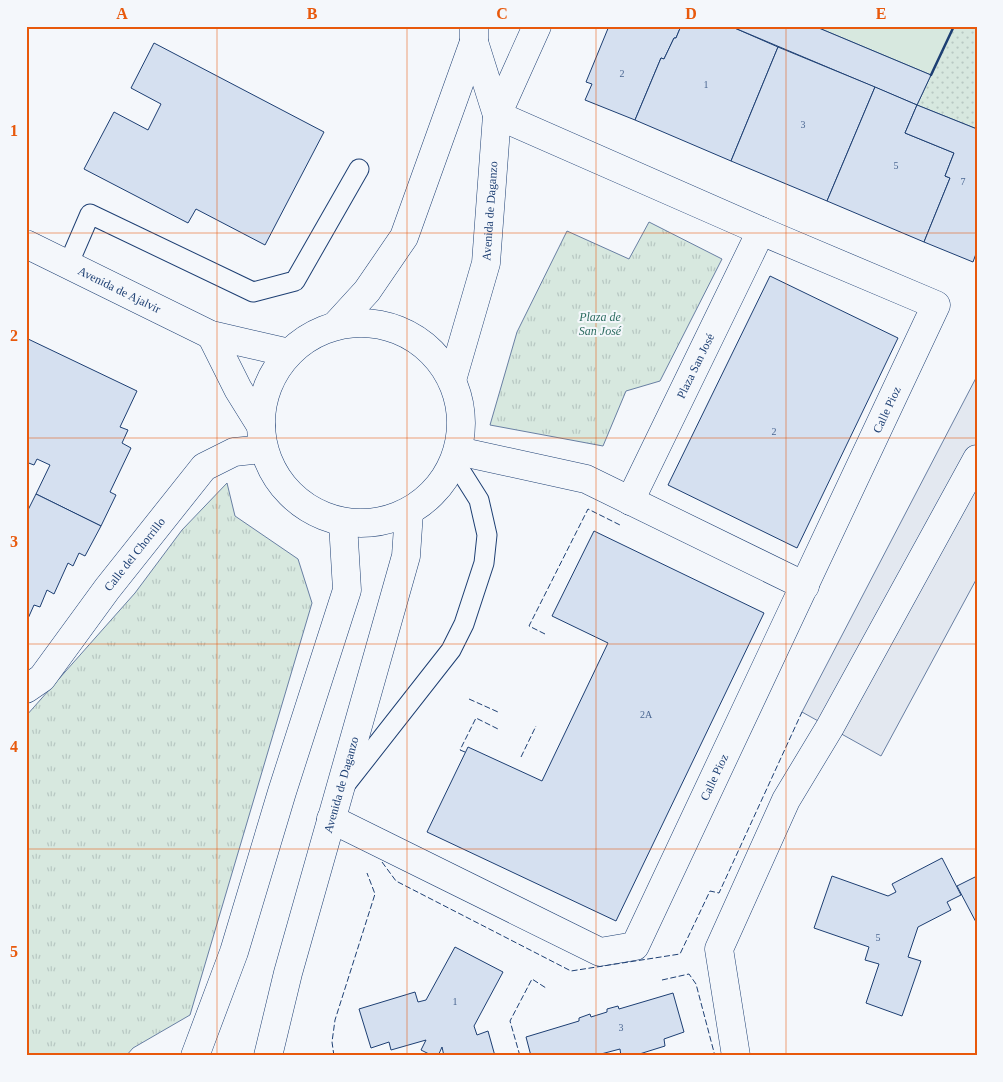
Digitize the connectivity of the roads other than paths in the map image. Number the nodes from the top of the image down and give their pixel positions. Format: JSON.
{"nodes":[{"id":1,"x":537,"y":26,"type":"edge"},
{"id":2,"x":474,"y":34,"type":"edge"},
{"id":3,"x":498,"y":115,"type":"junction"},
{"id":4,"x":359,"y":169,"type":"dead end"},
{"id":5,"x":761,"y":231,"type":"junction"},
{"id":6,"x":26,"y":244,"type":"edge"},
{"id":7,"x":68,"y":265,"type":"junction"},
{"id":8,"x":335,"y":326,"type":"junction"},
{"id":9,"x":212,"y":335,"type":"junction"},
{"id":10,"x":289,"y":353,"type":"junction"},
{"id":11,"x":452,"y":380,"type":"junction"},
{"id":12,"x":262,"y":437,"type":"junction"},
{"id":13,"x":456,"y":457,"type":"junction"},
{"id":14,"x":977,"y":459,"type":"edge"},
{"id":15,"x":630,"y":501,"type":"junction"},
{"id":16,"x":409,"y":512,"type":"junction"},
{"id":17,"x":343,"y":523,"type":"junction"},
{"id":18,"x":805,"y":586,"type":"junction"},
{"id":19,"x":26,"y":689,"type":"edge"},
{"id":20,"x":340,"y":791,"type":"junction"},
{"id":21,"x":331,"y":819,"type":"junction"},
{"id":22,"x":194,"y":1056,"type":"edge"},
{"id":23,"x":268,"y":1056,"type":"edge"},
{"id":24,"x":736,"y":1056,"type":"edge"}],
"edges":[{"from":1,"to":3,"type":"street"},
{"from":2,"to":3,"type":"street","name":"Avenida de Daganzo"},
{"from":2,"to":8,"type":"street","name":"Avenida de Daganzo"},
{"from":3,"to":5,"type":"street"},
{"from":3,"to":11,"type":"street","name":"Avenida de Daganzo"},
{"from":4,"to":7,"type":"lane"},
{"from":5,"to":15,"type":"street","name":"Plaza San José"},
{"from":5,"to":18,"type":"street","name":"Calle Pioz"},
{"from":6,"to":7,"type":"street","name":"Avenida de Ajalvir"},
{"from":7,"to":9,"type":"street","name":"Avenida de Ajalvir"},
{"from":8,"to":10,"type":"street"},
{"from":8,"to":11,"type":"street"},
{"from":9,"to":10,"type":"street","name":"Avenida de Ajalvir"},
{"from":9,"to":12,"type":"street"},
{"from":10,"to":12,"type":"street"},
{"from":11,"to":13,"type":"street"},
{"from":12,"to":17,"type":"street"},
{"from":12,"to":19,"type":"street","name":"Calle del Chorrillo"},
{"from":13,"to":15,"type":"street"},
{"from":13,"to":16,"type":"street"},
{"from":13,"to":20,"type":"lane"},
{"from":14,"to":24,"type":"street"},
{"from":15,"to":18,"type":"street"},
{"from":16,"to":17,"type":"street"},
{"from":16,"to":20,"type":"street","name":"Avenida de Daganzo"},
{"from":17,"to":22,"type":"street"},
{"from":18,"to":21,"type":"street","name":"Calle Pioz"},
{"from":20,"to":21,"type":"street","name":"Avenida de Daganzo"},
{"from":21,"to":23,"type":"street","name":"Avenida de Daganzo"}]}
